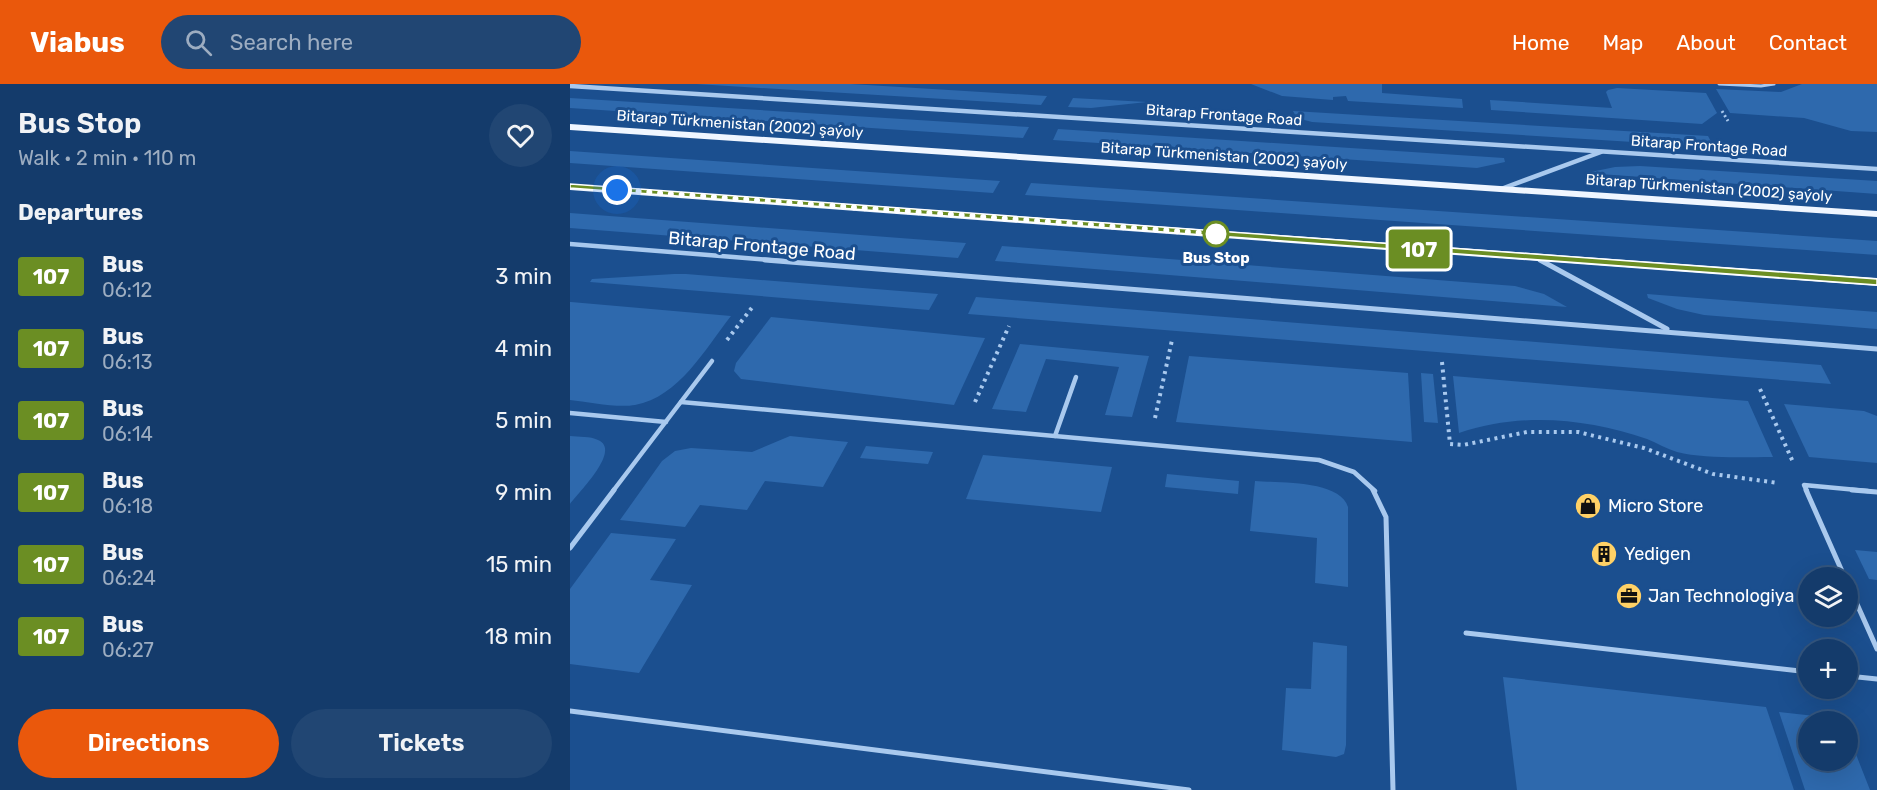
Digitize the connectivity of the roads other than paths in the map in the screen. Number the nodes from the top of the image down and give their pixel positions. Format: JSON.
{"nodes":[{"id":1,"x":1719,"y":84,"type":"edge"},
{"id":2,"x":1774,"y":84,"type":"edge"},
{"id":3,"x":570,"y":86,"type":"edge"},
{"id":4,"x":570,"y":127,"type":"edge"},
{"id":5,"x":1605,"y":151,"type":"junction"},
{"id":6,"x":1877,"y":169,"type":"edge"},
{"id":7,"x":570,"y":186,"type":"edge"},
{"id":8,"x":1499,"y":190,"type":"junction"},
{"id":9,"x":1877,"y":214,"type":"edge"},
{"id":10,"x":570,"y":244,"type":"edge"},
{"id":11,"x":1536,"y":257,"type":"junction"},
{"id":12,"x":1877,"y":282,"type":"edge"},
{"id":13,"x":1670,"y":331,"type":"junction"},
{"id":14,"x":1877,"y":349,"type":"edge"},
{"id":15,"x":712,"y":361,"type":"road end"},
{"id":16,"x":1076,"y":377,"type":"dead end"},
{"id":17,"x":681,"y":402,"type":"junction"},
{"id":18,"x":570,"y":413,"type":"edge"},
{"id":19,"x":666,"y":422,"type":"junction"},
{"id":20,"x":1055,"y":436,"type":"junction"},
{"id":21,"x":1877,"y":492,"type":"edge"},
{"id":22,"x":570,"y":548,"type":"edge"},
{"id":23,"x":1840,"y":567,"type":"edge"},
{"id":24,"x":1858,"y":606,"type":"edge"},
{"id":25,"x":1466,"y":633,"type":"dead end"},
{"id":26,"x":1877,"y":649,"type":"edge"},
{"id":27,"x":1798,"y":671,"type":"edge"},
{"id":28,"x":1858,"y":677,"type":"edge"},
{"id":29,"x":1877,"y":680,"type":"edge"},
{"id":30,"x":570,"y":711,"type":"edge"},
{"id":31,"x":1189,"y":790,"type":"edge"},
{"id":32,"x":1393,"y":790,"type":"edge"}],
"edges":[{"from":1,"to":2,"type":"lane"},
{"from":3,"to":5,"type":"street","name":"Bitarap Frontage Road"},
{"from":4,"to":8,"type":"main road","name":"Bitarap Türkmenistan (2002) şaýoly"},
{"from":5,"to":6,"type":"street","name":"Bitarap Frontage Road"},
{"from":5,"to":8,"type":"street"},
{"from":7,"to":11,"type":"main road"},
{"from":8,"to":9,"type":"main road","name":"Bitarap Türkmenistan (2002) şaýoly"},
{"from":10,"to":13,"type":"street","name":"Bitarap Frontage Road"},
{"from":11,"to":12,"type":"main road"},
{"from":11,"to":13,"type":"street","name":"Bitarap Frontage Road"},
{"from":13,"to":14,"type":"street","name":"Bitarap Frontage Road"},
{"from":15,"to":17,"type":"lane"},
{"from":16,"to":20,"type":"lane"},
{"from":17,"to":19,"type":"lane"},
{"from":17,"to":20,"type":"lane"},
{"from":18,"to":19,"type":"lane"},
{"from":19,"to":22,"type":"lane"},
{"from":20,"to":32,"type":"lane"},
{"from":21,"to":23,"type":"lane"},
{"from":24,"to":26,"type":"lane"},
{"from":25,"to":27,"type":"lane"},
{"from":28,"to":29,"type":"lane"},
{"from":30,"to":31,"type":"lane"}]}
